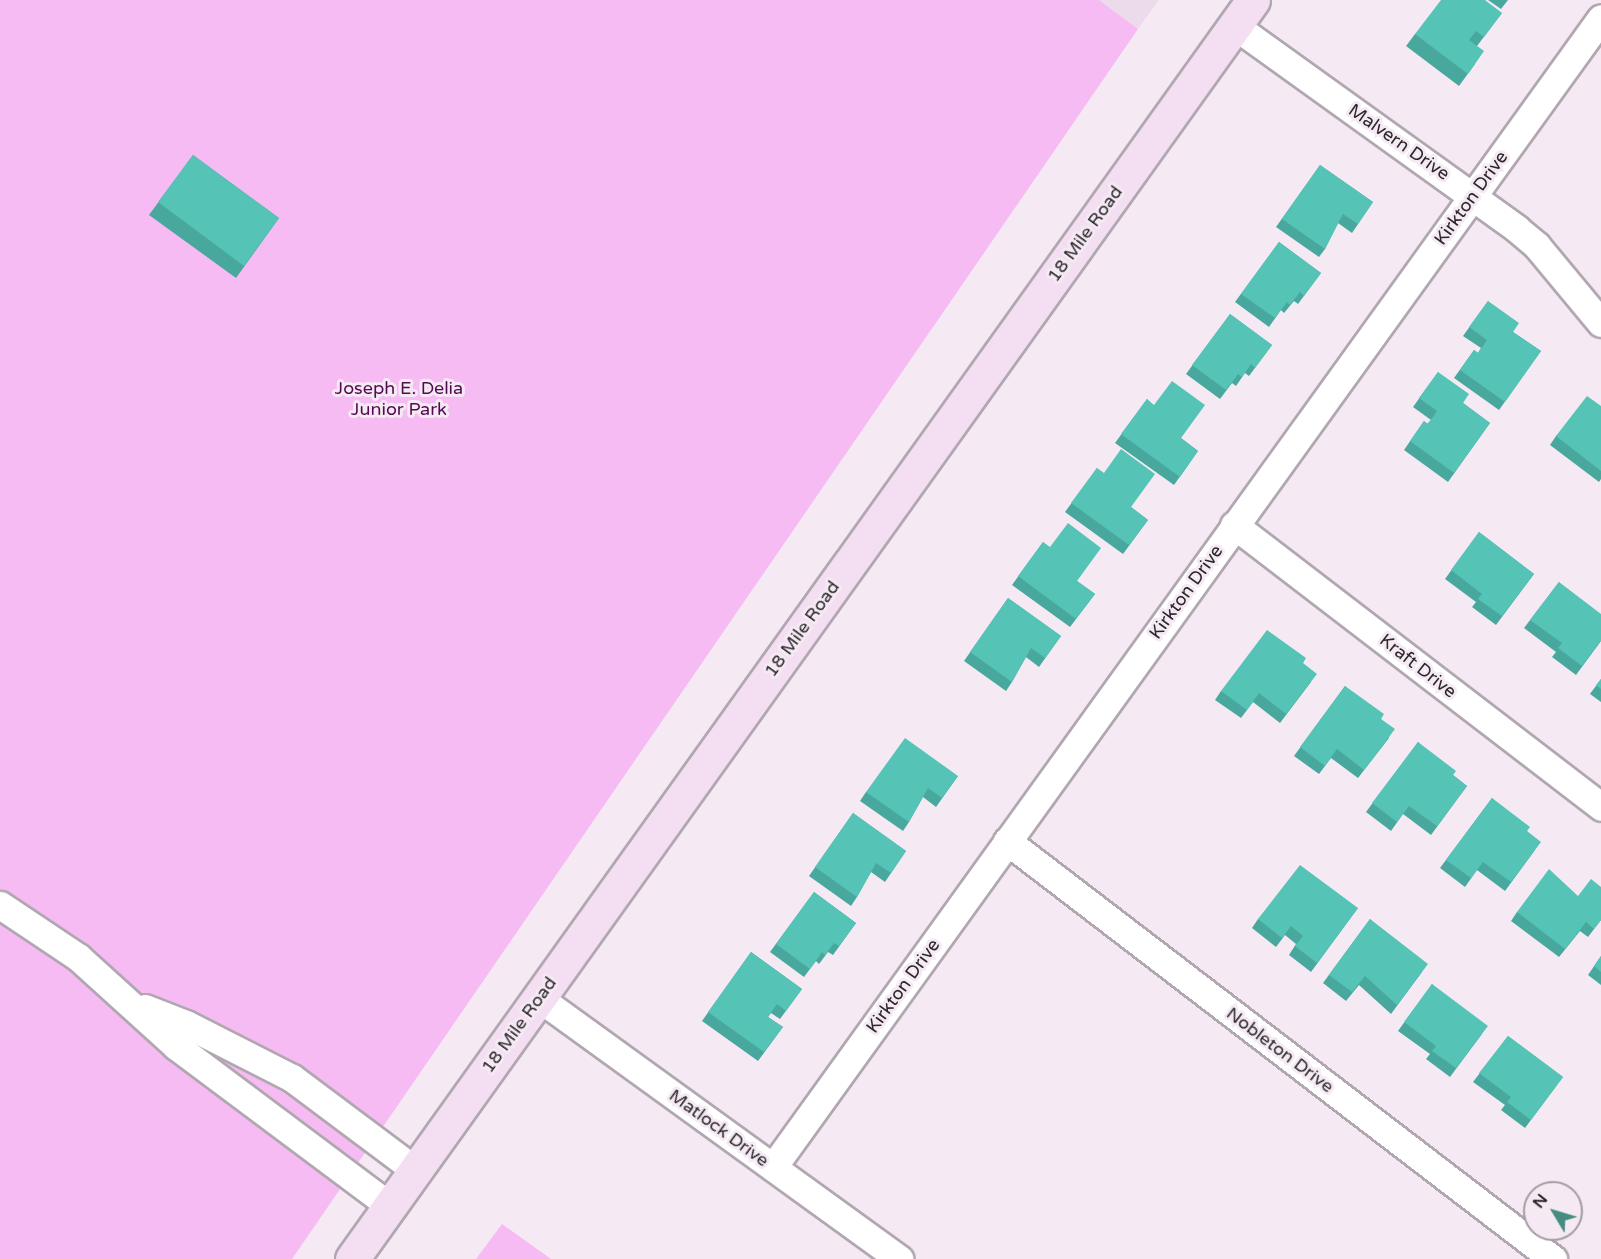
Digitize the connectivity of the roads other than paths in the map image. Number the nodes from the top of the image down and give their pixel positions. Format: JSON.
{"nodes":[{"id":1,"x":1244,"y":13,"type":"edge"},
{"id":2,"x":1601,"y":18,"type":"edge"},
{"id":3,"x":1474,"y":194,"type":"junction"},
{"id":4,"x":1601,"y":323,"type":"edge"},
{"id":5,"x":1234,"y":525,"type":"junction"},
{"id":6,"x":1601,"y":807,"type":"edge"},
{"id":7,"x":1007,"y":841,"type":"junction"},
{"id":8,"x":0,"y":904,"type":"edge"},
{"id":9,"x":539,"y":998,"type":"junction"},
{"id":10,"x":132,"y":1003,"type":"junction"},
{"id":11,"x":773,"y":1167,"type":"junction"},
{"id":12,"x":415,"y":1170,"type":"junction"},
{"id":13,"x":390,"y":1206,"type":"junction"},
{"id":14,"x":352,"y":1259,"type":"edge"},
{"id":15,"x":899,"y":1259,"type":"edge"},
{"id":16,"x":1553,"y":1259,"type":"edge"}],
"edges":[{"from":1,"to":3,"type":"street","name":"Malvern Drive"},
{"from":1,"to":9,"type":"main road","name":"18 Mile Road"},
{"from":2,"to":3,"type":"street","name":"Kirkton Drive"},
{"from":3,"to":4,"type":"street","name":"Malvern Drive"},
{"from":3,"to":5,"type":"street","name":"Kirkton Drive"},
{"from":5,"to":6,"type":"street","name":"Kraft Drive"},
{"from":5,"to":7,"type":"street","name":"Kirkton Drive"},
{"from":7,"to":11,"type":"street","name":"Kirkton Drive"},
{"from":7,"to":16,"type":"street","name":"Nobleton Drive"},
{"from":8,"to":10,"type":"street"},
{"from":9,"to":11,"type":"street","name":"Matlock Drive"},
{"from":9,"to":12,"type":"main road","name":"18 Mile Road"},
{"from":10,"to":12,"type":"street"},
{"from":10,"to":13,"type":"street"},
{"from":11,"to":15,"type":"street","name":"Matlock Drive"},
{"from":12,"to":13,"type":"main road","name":"18 Mile Road"},
{"from":13,"to":14,"type":"main road","name":"18 Mile Road"}]}
